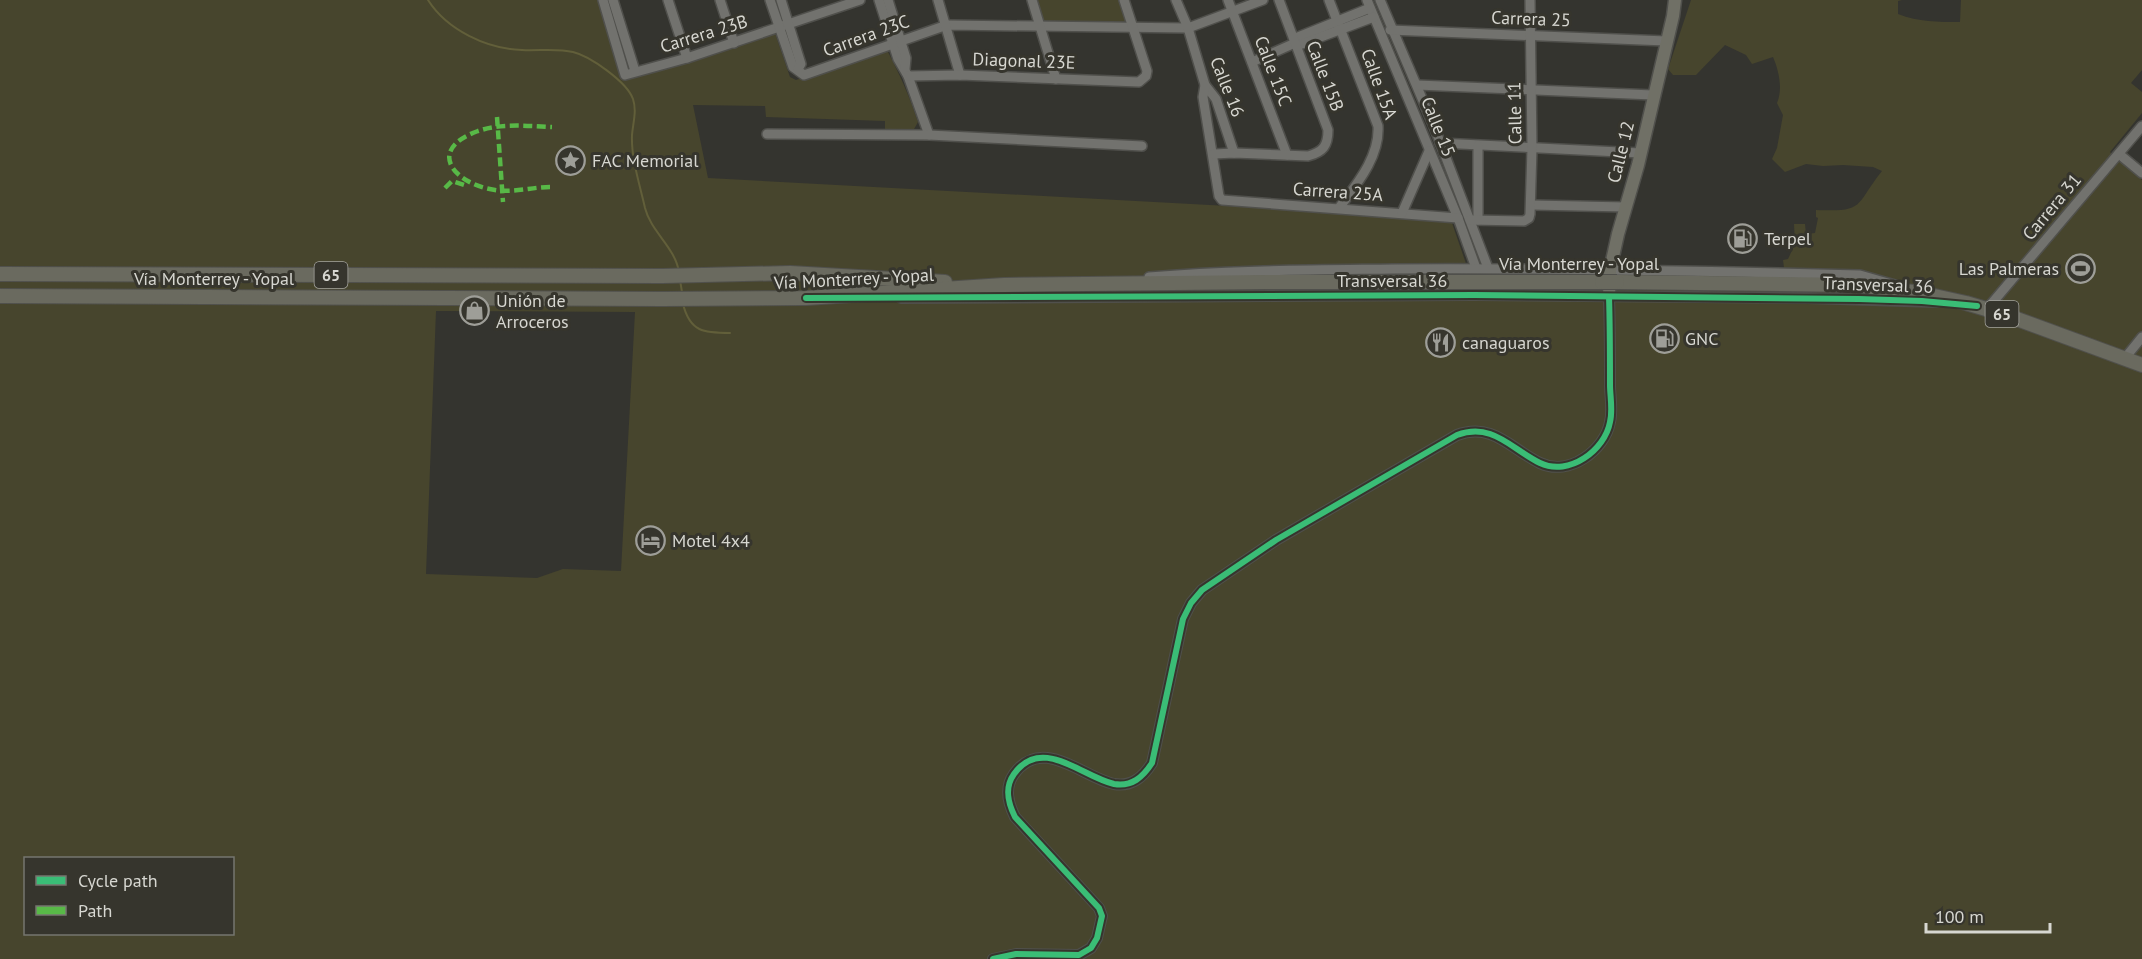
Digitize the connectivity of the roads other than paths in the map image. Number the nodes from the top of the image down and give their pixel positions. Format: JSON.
{"nodes":[{"id":1,"x":603,"y":0,"type":"edge"},
{"id":2,"x":613,"y":0,"type":"edge"},
{"id":3,"x":668,"y":0,"type":"edge"},
{"id":4,"x":720,"y":0,"type":"edge"},
{"id":5,"x":770,"y":0,"type":"edge"},
{"id":6,"x":781,"y":0,"type":"edge"},
{"id":7,"x":860,"y":0,"type":"edge"},
{"id":8,"x":879,"y":0,"type":"edge"},
{"id":9,"x":888,"y":0,"type":"edge"},
{"id":10,"x":938,"y":0,"type":"edge"},
{"id":11,"x":1032,"y":0,"type":"edge"},
{"id":12,"x":1124,"y":0,"type":"edge"},
{"id":13,"x":1176,"y":0,"type":"edge"},
{"id":14,"x":1228,"y":0,"type":"edge"},
{"id":15,"x":1263,"y":0,"type":"edge"},
{"id":16,"x":1279,"y":0,"type":"edge"},
{"id":17,"x":1329,"y":0,"type":"edge"},
{"id":18,"x":1380,"y":0,"type":"edge"},
{"id":19,"x":1530,"y":0,"type":"edge"},
{"id":20,"x":1675,"y":0,"type":"edge"},
{"id":21,"x":1684,"y":0,"type":"edge"},
{"id":22,"x":1370,"y":8,"type":"edge"},
{"id":23,"x":1233,"y":12,"type":"junction"},
{"id":24,"x":1673,"y":16,"type":"junction"},
{"id":25,"x":789,"y":24,"type":"junction"},
{"id":26,"x":947,"y":25,"type":"junction"},
{"id":27,"x":1041,"y":25,"type":"junction"},
{"id":28,"x":1339,"y":25,"type":"junction"},
{"id":29,"x":778,"y":27,"type":"junction"},
{"id":30,"x":1133,"y":28,"type":"junction"},
{"id":31,"x":1188,"y":28,"type":"junction"},
{"id":32,"x":1394,"y":29,"type":"junction"},
{"id":33,"x":1381,"y":32,"type":"junction"},
{"id":34,"x":1530,"y":35,"type":"junction"},
{"id":35,"x":1666,"y":41,"type":"junction"},
{"id":36,"x":897,"y":42,"type":"junction"},
{"id":37,"x":734,"y":43,"type":"junction"},
{"id":38,"x":1295,"y":44,"type":"junction"},
{"id":39,"x":687,"y":58,"type":"junction"},
{"id":40,"x":1252,"y":62,"type":"junction"},
{"id":41,"x":798,"y":69,"type":"junction"},
{"id":42,"x":906,"y":72,"type":"junction"},
{"id":43,"x":630,"y":73,"type":"junction"},
{"id":44,"x":960,"y":75,"type":"junction"},
{"id":45,"x":1056,"y":79,"type":"junction"},
{"id":46,"x":1205,"y":85,"type":"junction"},
{"id":47,"x":1417,"y":85,"type":"junction"},
{"id":48,"x":1531,"y":91,"type":"junction"},
{"id":49,"x":1653,"y":95,"type":"junction"},
{"id":50,"x":2142,"y":126,"type":"edge"},
{"id":51,"x":1435,"y":129,"type":"junction"},
{"id":52,"x":1421,"y":131,"type":"junction"},
{"id":53,"x":766,"y":134,"type":"dead end"},
{"id":54,"x":929,"y":135,"type":"junction"},
{"id":55,"x":1440,"y":143,"type":"junction"},
{"id":56,"x":1142,"y":146,"type":"dead end"},
{"id":57,"x":1478,"y":146,"type":"junction"},
{"id":58,"x":1532,"y":148,"type":"junction"},
{"id":59,"x":1429,"y":151,"type":"junction"},
{"id":60,"x":1234,"y":153,"type":"junction"},
{"id":61,"x":1640,"y":153,"type":"junction"},
{"id":62,"x":2119,"y":153,"type":"junction"},
{"id":63,"x":1214,"y":154,"type":"junction"},
{"id":64,"x":1287,"y":155,"type":"junction"},
{"id":65,"x":2142,"y":173,"type":"edge"},
{"id":66,"x":1532,"y":205,"type":"junction"},
{"id":67,"x":1626,"y":207,"type":"junction"},
{"id":68,"x":1339,"y":208,"type":"junction"},
{"id":69,"x":1402,"y":213,"type":"junction"},
{"id":70,"x":1458,"y":218,"type":"junction"},
{"id":71,"x":1474,"y":220,"type":"junction"},
{"id":72,"x":1476,"y":268,"type":"junction"},
{"id":73,"x":1488,"y":268,"type":"junction"},
{"id":74,"x":0,"y":274,"type":"edge"},
{"id":75,"x":1614,"y":276,"type":"junction"},
{"id":76,"x":1078,"y":284,"type":"junction"},
{"id":77,"x":1004,"y":285,"type":"junction"},
{"id":78,"x":0,"y":296,"type":"edge"},
{"id":79,"x":1609,"y":297,"type":"junction"},
{"id":80,"x":806,"y":298,"type":"junction"},
{"id":81,"x":1982,"y":308,"type":"junction"},
{"id":82,"x":2142,"y":337,"type":"edge"},
{"id":83,"x":2125,"y":358,"type":"junction"},
{"id":84,"x":2142,"y":365,"type":"edge"},
{"id":85,"x":993,"y":959,"type":"edge"}],
"edges":[{"from":1,"to":43,"type":"street"},
{"from":2,"to":43,"type":"street"},
{"from":3,"to":39,"type":"street"},
{"from":4,"to":37,"type":"street"},
{"from":5,"to":29,"type":"street"},
{"from":6,"to":25,"type":"street"},
{"from":7,"to":25,"type":"street","name":"Carrera 23B"},
{"from":8,"to":36,"type":"street"},
{"from":9,"to":36,"type":"street"},
{"from":10,"to":26,"type":"street"},
{"from":11,"to":27,"type":"street"},
{"from":12,"to":30,"type":"street"},
{"from":13,"to":31,"type":"street","name":"Calle 16"},
{"from":14,"to":23,"type":"street","name":"Calle 15C"},
{"from":15,"to":23,"type":"street","name":"Carrera 23C"},
{"from":16,"to":38,"type":"street","name":"Calle 15B"},
{"from":17,"to":28,"type":"street","name":"Calle 15A"},
{"from":18,"to":32,"type":"street","name":"Calle 15"},
{"from":19,"to":34,"type":"street","name":"Calle 11"},
{"from":20,"to":24,"type":"main road"},
{"from":21,"to":24,"type":"main road"},
{"from":22,"to":28,"type":"street"},
{"from":22,"to":33,"type":"street","name":"Calle 15"},
{"from":23,"to":31,"type":"street","name":"Carrera 23C"},
{"from":23,"to":40,"type":"street","name":"Calle 15C"},
{"from":24,"to":35,"type":"main road","name":"Calle 12"},
{"from":25,"to":29,"type":"street","name":"Carrera 23B"},
{"from":25,"to":41,"type":"street"},
{"from":26,"to":27,"type":"street","name":"Carrera 23C"},
{"from":26,"to":36,"type":"street","name":"Carrera 23C"},
{"from":26,"to":44,"type":"street"},
{"from":27,"to":30,"type":"street","name":"Carrera 23C"},
{"from":27,"to":45,"type":"street"},
{"from":28,"to":38,"type":"street"},
{"from":28,"to":68,"type":"street","name":"Calle 15A"},
{"from":29,"to":37,"type":"street","name":"Carrera 23B"},
{"from":29,"to":41,"type":"street"},
{"from":30,"to":31,"type":"street","name":"Carrera 23C"},
{"from":30,"to":45,"type":"street","name":"Diagonal 23E"},
{"from":31,"to":46,"type":"street","name":"Calle 16"},
{"from":32,"to":33,"type":"street","name":"Carrera 25"},
{"from":32,"to":34,"type":"street","name":"Carrera 25"},
{"from":32,"to":47,"type":"street","name":"Calle 15"},
{"from":33,"to":52,"type":"street","name":"Calle 15"},
{"from":34,"to":35,"type":"street","name":"Carrera 25"},
{"from":34,"to":48,"type":"street","name":"Calle 11"},
{"from":35,"to":49,"type":"main road","name":"Calle 12"},
{"from":36,"to":41,"type":"street","name":"Carrera 23C"},
{"from":36,"to":42,"type":"street"},
{"from":37,"to":39,"type":"street","name":"Carrera 23B"},
{"from":38,"to":40,"type":"street"},
{"from":38,"to":64,"type":"street","name":"Calle 15B"},
{"from":39,"to":43,"type":"street","name":"Carrera 23B"},
{"from":40,"to":64,"type":"street","name":"Calle 15C"},
{"from":42,"to":44,"type":"street","name":"Diagonal 23E"},
{"from":42,"to":54,"type":"street"},
{"from":44,"to":45,"type":"street","name":"Diagonal 23E"},
{"from":46,"to":60,"type":"street","name":"Calle 16"},
{"from":46,"to":63,"type":"street"},
{"from":47,"to":48,"type":"street"},
{"from":47,"to":51,"type":"street","name":"Calle 15"},
{"from":48,"to":49,"type":"street"},
{"from":48,"to":58,"type":"street","name":"Calle 11"},
{"from":49,"to":61,"type":"main road","name":"Calle 12"},
{"from":50,"to":62,"type":"street","name":"Carrera 31"},
{"from":51,"to":52,"type":"street"},
{"from":51,"to":55,"type":"street","name":"Calle 15"},
{"from":52,"to":59,"type":"street","name":"Calle 15"},
{"from":53,"to":54,"type":"street"},
{"from":54,"to":56,"type":"street"},
{"from":55,"to":57,"type":"street"},
{"from":55,"to":71,"type":"street","name":"Calle 15"},
{"from":57,"to":58,"type":"street"},
{"from":57,"to":71,"type":"street"},
{"from":58,"to":61,"type":"street"},
{"from":58,"to":66,"type":"street","name":"Calle 11"},
{"from":59,"to":69,"type":"street"},
{"from":59,"to":70,"type":"street","name":"Calle 15"},
{"from":60,"to":63,"type":"street"},
{"from":60,"to":64,"type":"street"},
{"from":61,"to":67,"type":"main road","name":"Calle 12"},
{"from":62,"to":65,"type":"street"},
{"from":62,"to":81,"type":"street","name":"Carrera 31"},
{"from":63,"to":68,"type":"street","name":"Carrera 25A"},
{"from":66,"to":67,"type":"street"},
{"from":66,"to":71,"type":"street","name":"Calle 11"},
{"from":67,"to":75,"type":"main road","name":"Calle 12"},
{"from":68,"to":69,"type":"street","name":"Carrera 25A"},
{"from":69,"to":70,"type":"street","name":"Carrera 25A"},
{"from":70,"to":72,"type":"street","name":"Calle 15"},
{"from":71,"to":73,"type":"street","name":"Calle 15"},
{"from":72,"to":73,"type":"street","name":"Transversal 36","number":"65"},
{"from":72,"to":76,"type":"street","name":"Transversal 36","number":"65"},
{"from":73,"to":75,"type":"street","name":"Transversal 36","number":"65"},
{"from":74,"to":77,"type":"highway","name":"Vía Monterrey - Yopal","number":"65"},
{"from":75,"to":76,"type":"highway","name":"Vía Monterrey - Yopal","number":"65","bridge":true},
{"from":75,"to":79,"type":"main road","name":"Calle 12"},
{"from":75,"to":81,"type":"highway","name":"Vía Monterrey - Yopal","number":"65"},
{"from":76,"to":77,"type":"highway","name":"Vía Monterrey - Yopal","number":"65"},
{"from":77,"to":80,"type":"highway","name":"Vía Monterrey - Yopal","number":"65"},
{"from":78,"to":80,"type":"highway","name":"Vía Monterrey - Yopal","number":"65"},
{"from":79,"to":80,"type":"street","name":"Transversal 36","number":"65"},
{"from":79,"to":81,"type":"street","name":"Transversal 36","number":"65"},
{"from":79,"to":85,"type":"street"},
{"from":81,"to":83,"type":"highway","name":"Vía Monterrey - Yopal","number":"65"},
{"from":82,"to":83,"type":"street"},
{"from":83,"to":84,"type":"highway","name":"Vía Monterrey - Yopal","number":"65"}]}
